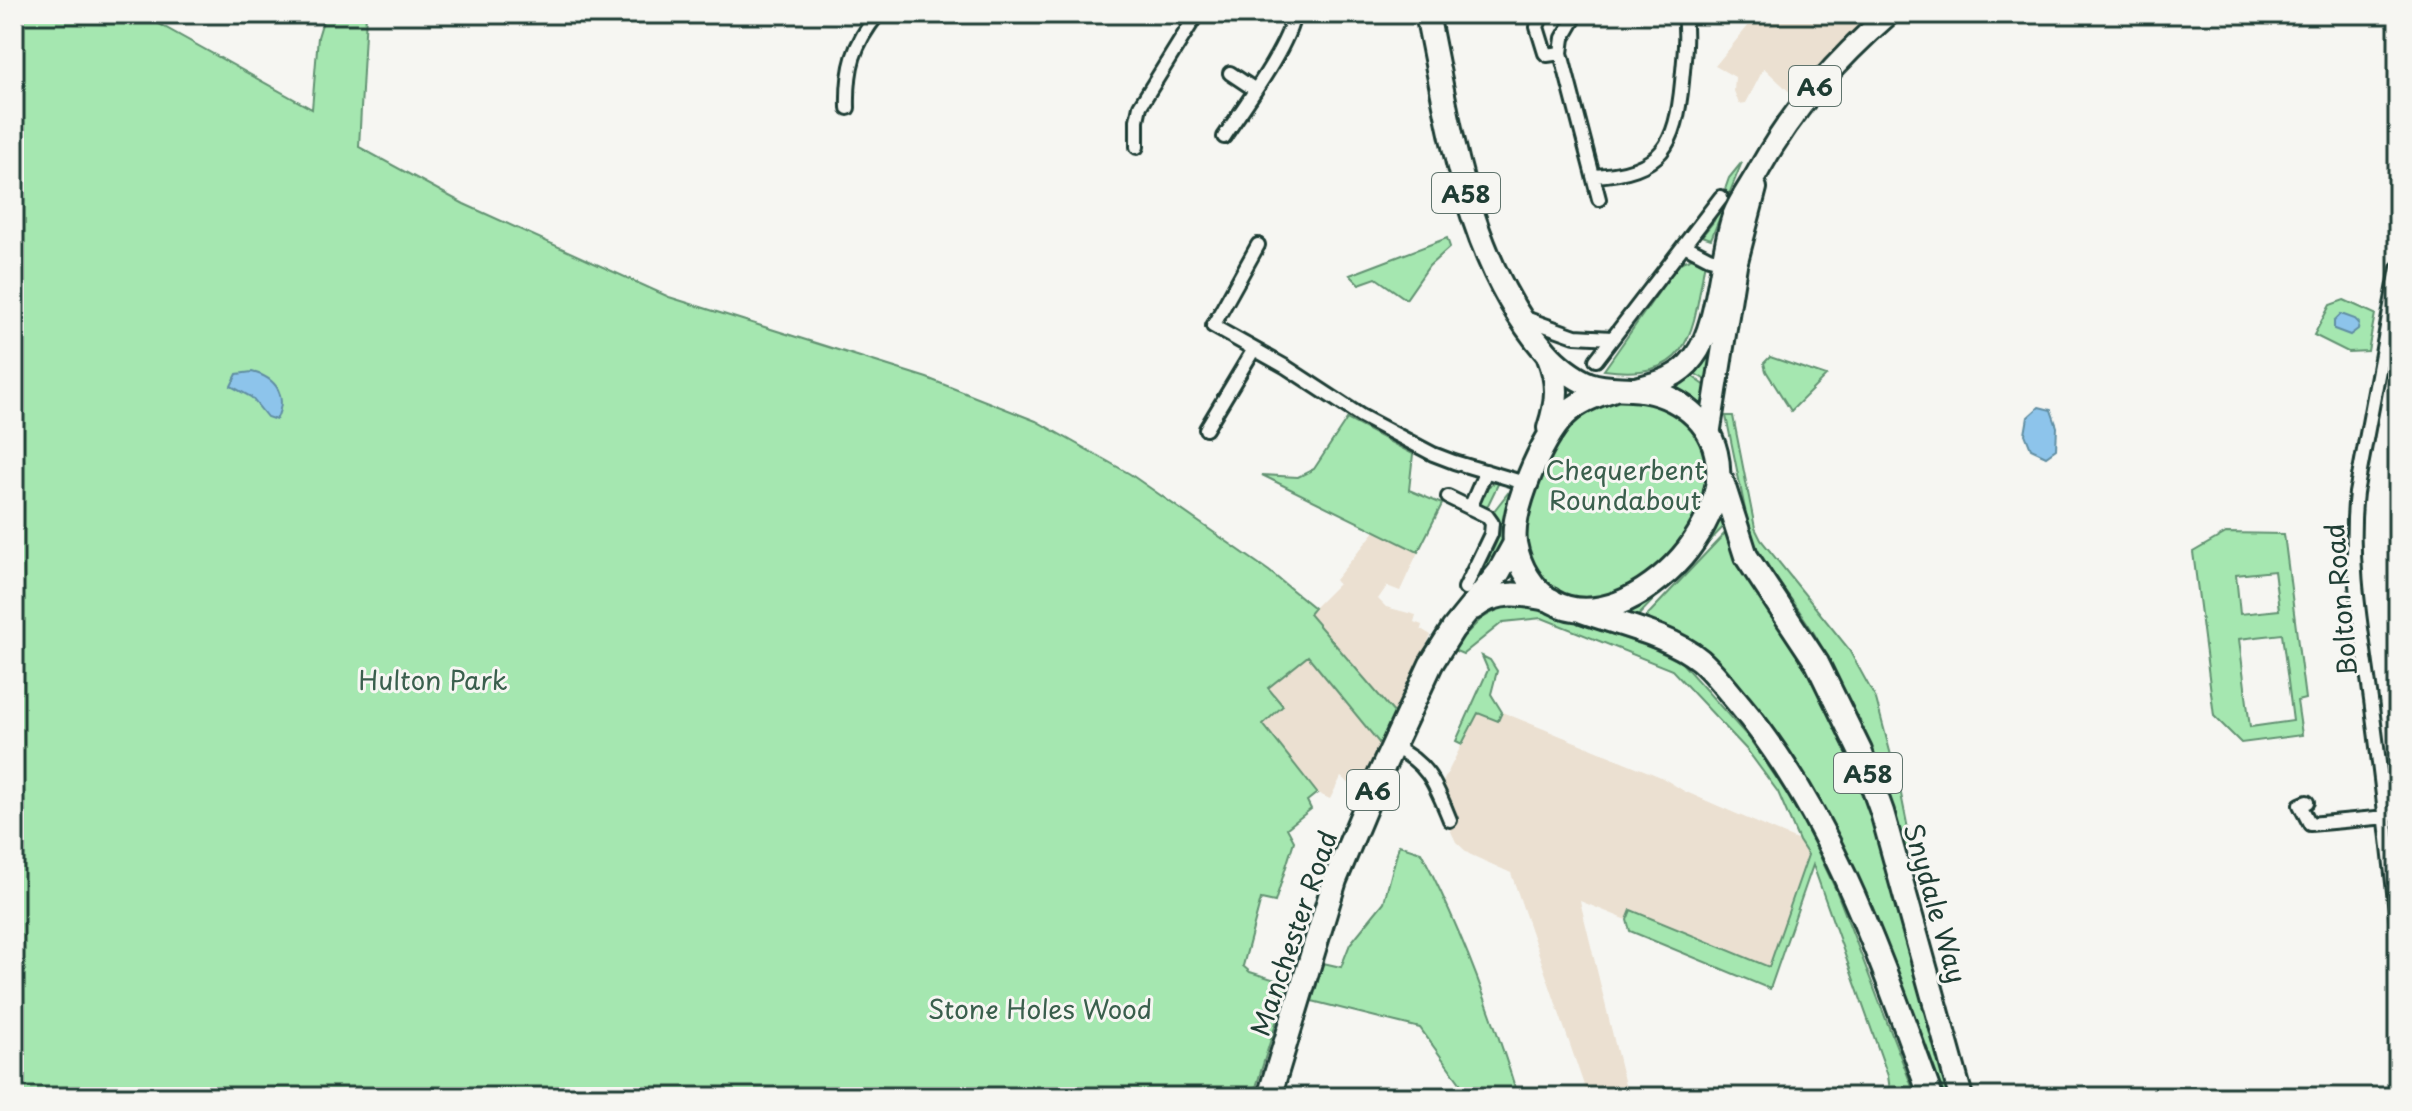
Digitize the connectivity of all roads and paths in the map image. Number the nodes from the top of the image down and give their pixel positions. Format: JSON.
{"nodes":[{"id":1,"x":878,"y":14,"type":"edge"},
{"id":2,"x":1197,"y":14,"type":"edge"},
{"id":3,"x":1294,"y":14,"type":"edge"},
{"id":4,"x":1427,"y":14,"type":"edge"},
{"id":5,"x":1549,"y":14,"type":"edge"},
{"id":6,"x":1577,"y":14,"type":"edge"},
{"id":7,"x":1674,"y":14,"type":"edge"},
{"id":8,"x":1685,"y":14,"type":"edge"},
{"id":9,"x":1889,"y":14,"type":"edge"},
{"id":10,"x":1561,"y":53,"type":"junction"},
{"id":11,"x":1230,"y":73,"type":"dead end"},
{"id":12,"x":1254,"y":89,"type":"junction"},
{"id":13,"x":848,"y":108,"type":"dead end"},
{"id":14,"x":1224,"y":137,"type":"dead end"},
{"id":15,"x":1137,"y":147,"type":"dead end"},
{"id":16,"x":1594,"y":176,"type":"junction"},
{"id":17,"x":1721,"y":197,"type":"dead end"},
{"id":18,"x":1599,"y":199,"type":"dead end"},
{"id":19,"x":1258,"y":245,"type":"dead end"},
{"id":20,"x":1684,"y":245,"type":"junction"},
{"id":21,"x":1729,"y":263,"type":"junction"},
{"id":22,"x":2398,"y":268,"type":"edge"},
{"id":23,"x":1519,"y":315,"type":"junction"},
{"id":24,"x":1612,"y":338,"type":"junction"},
{"id":25,"x":1254,"y":349,"type":"junction"},
{"id":26,"x":1548,"y":355,"type":"junction"},
{"id":27,"x":1596,"y":360,"type":"dead end"},
{"id":28,"x":1621,"y":389,"type":"junction"},
{"id":29,"x":1206,"y":429,"type":"dead end"},
{"id":30,"x":1709,"y":435,"type":"junction"},
{"id":31,"x":1543,"y":448,"type":"junction"},
{"id":32,"x":1486,"y":471,"type":"junction"},
{"id":33,"x":1719,"y":472,"type":"junction"},
{"id":34,"x":1528,"y":484,"type":"junction"},
{"id":35,"x":1448,"y":497,"type":"dead end"},
{"id":36,"x":1470,"y":508,"type":"junction"},
{"id":37,"x":1515,"y":543,"type":"junction"},
{"id":38,"x":1465,"y":588,"type":"dead end"},
{"id":39,"x":1562,"y":604,"type":"junction"},
{"id":40,"x":1462,"y":618,"type":"junction"},
{"id":41,"x":1393,"y":747,"type":"junction"},
{"id":42,"x":2307,"y":802,"type":"dead end"},
{"id":43,"x":2387,"y":817,"type":"junction"},
{"id":44,"x":1450,"y":820,"type":"dead end"},
{"id":45,"x":2398,"y":930,"type":"edge"},
{"id":46,"x":1269,"y":1097,"type":"edge"},
{"id":47,"x":1931,"y":1097,"type":"edge"},
{"id":48,"x":1961,"y":1097,"type":"edge"}],
"edges":[{"from":1,"to":13,"type":"street"},
{"from":2,"to":15,"type":"street"},
{"from":3,"to":12,"type":"street"},
{"from":4,"to":23,"type":"highway","number":"A58"},
{"from":5,"to":10,"type":"street"},
{"from":6,"to":10,"type":"street"},
{"from":7,"to":8,"type":"street"},
{"from":8,"to":16,"type":"street"},
{"from":9,"to":21,"type":"main road","number":"A6"},
{"from":10,"to":16,"type":"street"},
{"from":11,"to":12,"type":"street"},
{"from":12,"to":14,"type":"street"},
{"from":16,"to":18,"type":"street"},
{"from":17,"to":20,"type":"street"},
{"from":19,"to":25,"type":"street"},
{"from":20,"to":21,"type":"street"},
{"from":20,"to":24,"type":"street"},
{"from":21,"to":28,"type":"main road","number":"A6"},
{"from":21,"to":30,"type":"main road","number":"A6"},
{"from":22,"to":43,"type":"street","name":"Bolton Road"},
{"from":23,"to":24,"type":"street"},
{"from":23,"to":26,"type":"highway","number":"A58"},
{"from":24,"to":27,"type":"street"},
{"from":25,"to":29,"type":"street"},
{"from":25,"to":32,"type":"street"},
{"from":26,"to":28,"type":"highway","number":"A58"},
{"from":26,"to":31,"type":"highway","number":"A58"},
{"from":28,"to":30,"type":"highway","number":"A58"},
{"from":28,"to":31,"type":"highway","number":"A58"},
{"from":30,"to":33,"type":"highway","number":"A58"},
{"from":31,"to":34,"type":"highway","number":"A58"},
{"from":32,"to":34,"type":"street"},
{"from":32,"to":36,"type":"street"},
{"from":33,"to":39,"type":"highway","number":"A58"},
{"from":33,"to":48,"type":"highway","name":"Snydale Way","number":"A58"},
{"from":34,"to":37,"type":"highway","number":"A58"},
{"from":35,"to":36,"type":"street"},
{"from":36,"to":38,"type":"street"},
{"from":37,"to":39,"type":"highway","number":"A58"},
{"from":37,"to":40,"type":"highway","name":"Manchester Road","number":"A6"},
{"from":39,"to":40,"type":"highway","name":"Manchester Road","number":"A6"},
{"from":39,"to":47,"type":"highway","number":"A58"},
{"from":40,"to":41,"type":"highway","name":"Manchester Road","number":"A6"},
{"from":41,"to":44,"type":"street"},
{"from":41,"to":46,"type":"highway","name":"Manchester Road","number":"A6"},
{"from":42,"to":43,"type":"street"},
{"from":43,"to":45,"type":"street","name":"Bolton Road"}]}
